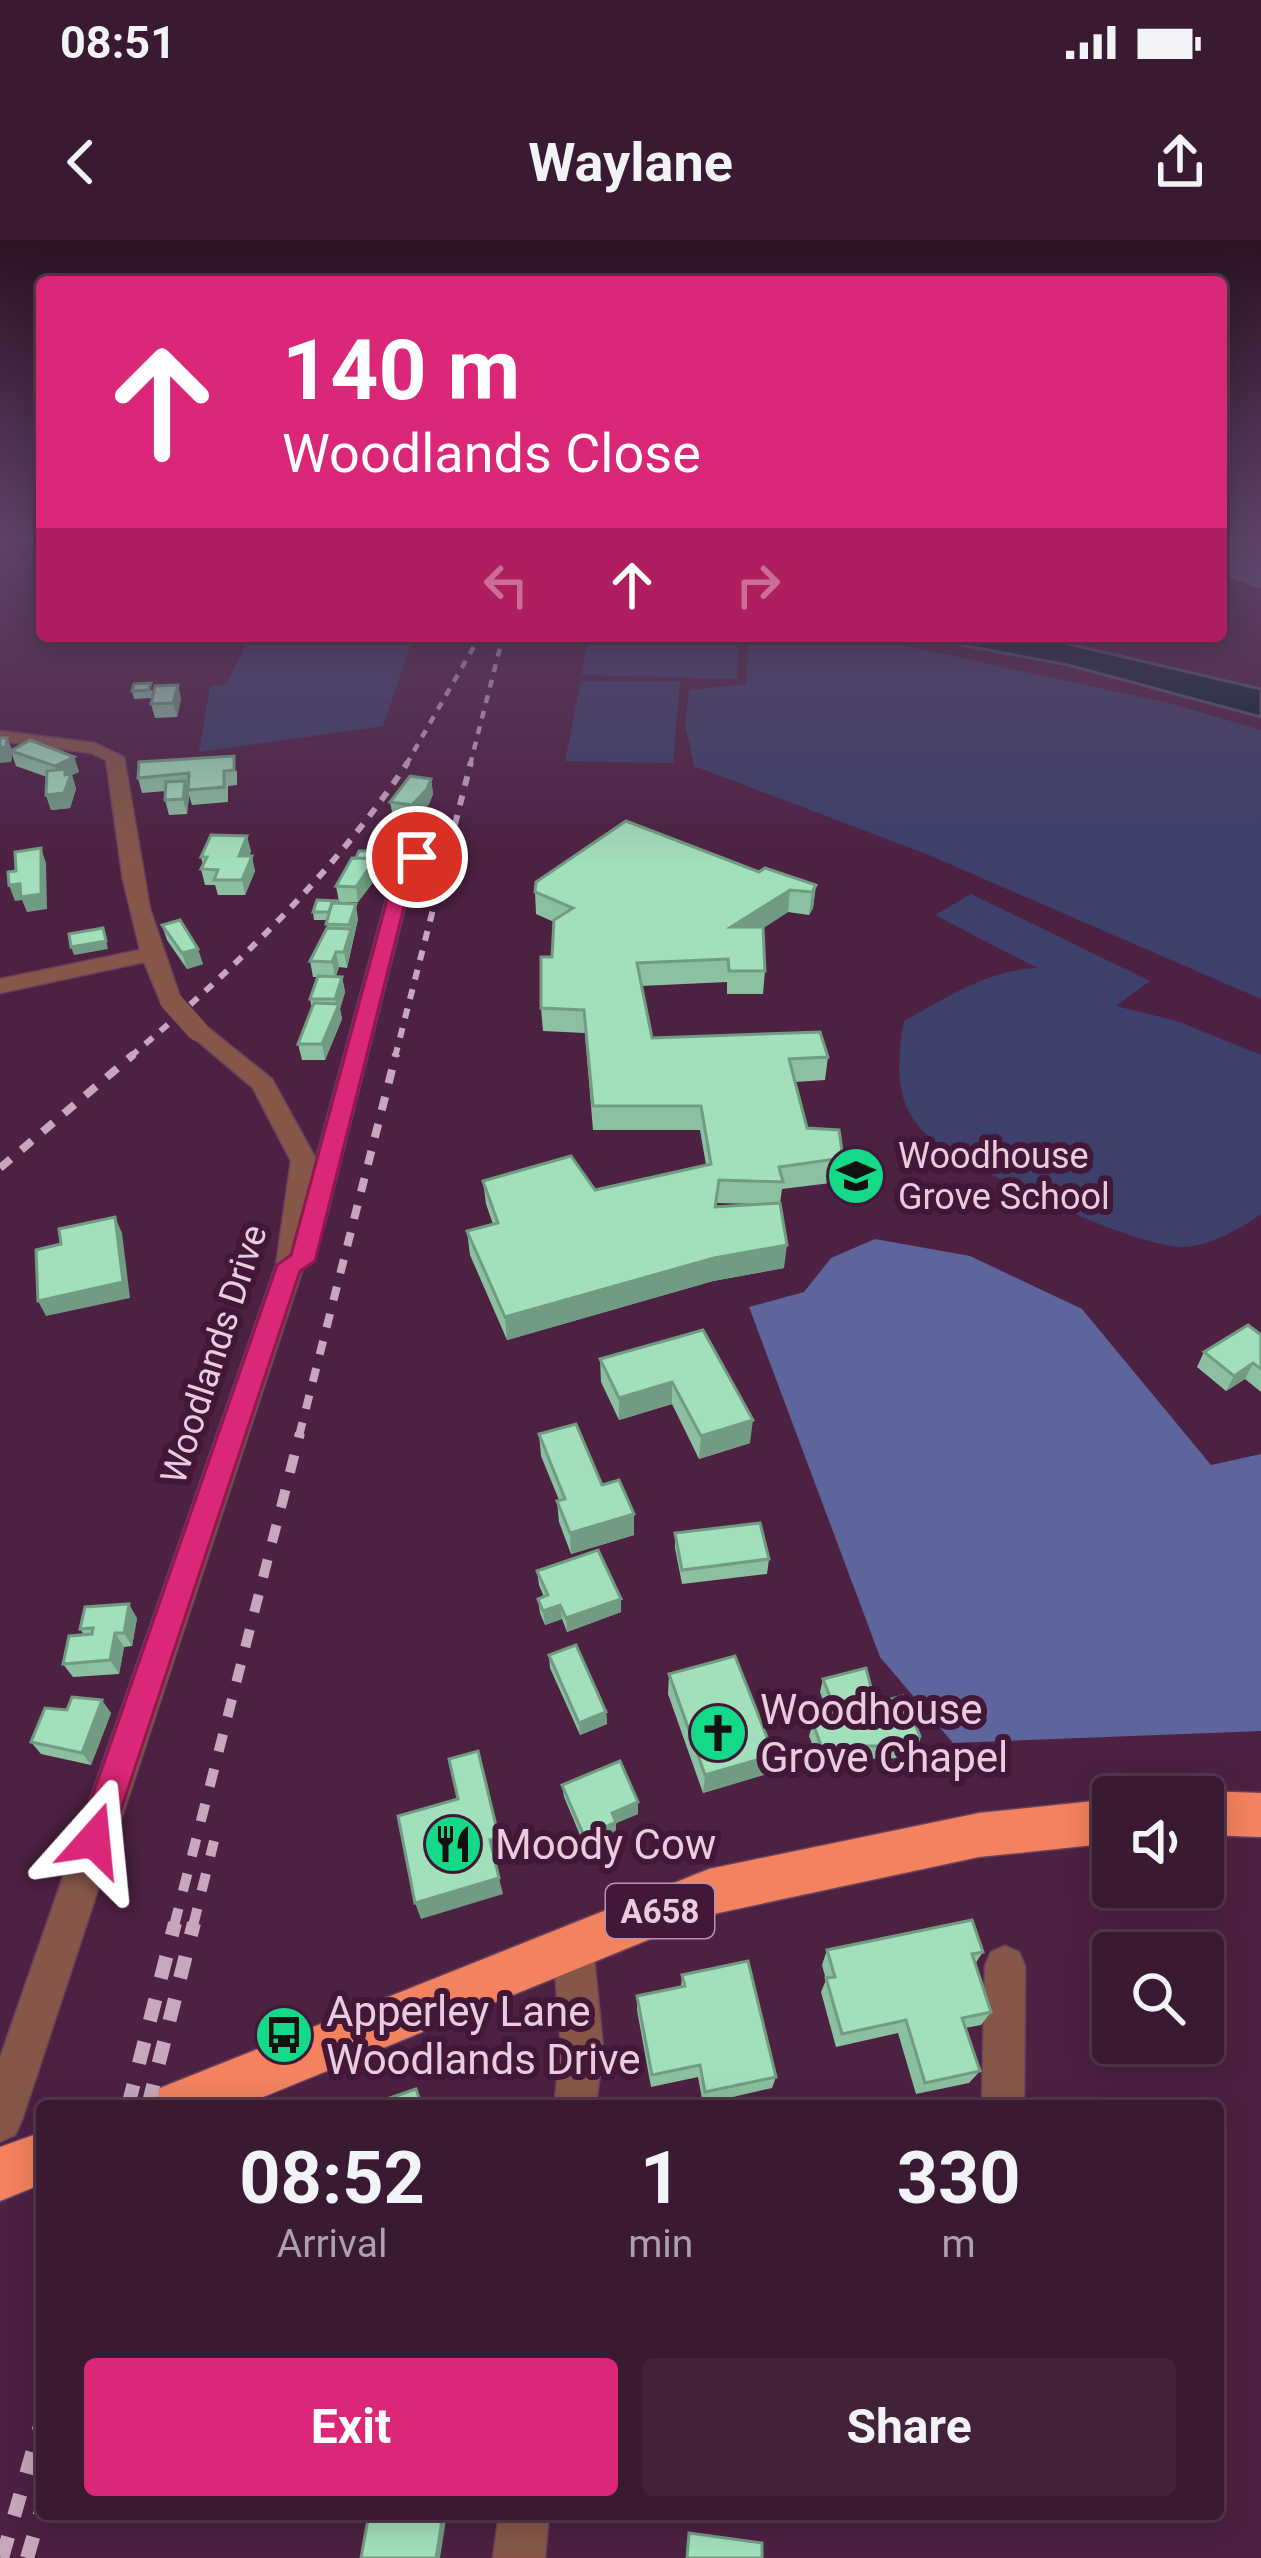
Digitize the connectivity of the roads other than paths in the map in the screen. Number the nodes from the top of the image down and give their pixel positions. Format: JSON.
{"nodes":[{"id":1,"x":0,"y":736,"type":"edge"},
{"id":2,"x":428,"y":821,"type":"dead end"},
{"id":3,"x":150,"y":954,"type":"junction"},
{"id":4,"x":0,"y":986,"type":"edge"},
{"id":5,"x":290,"y":1265,"type":"junction"},
{"id":6,"x":1224,"y":1814,"type":"edge"},
{"id":7,"x":1261,"y":1815,"type":"edge"},
{"id":8,"x":1092,"y":1824,"type":"edge"},
{"id":9,"x":574,"y":1948,"type":"junction"},
{"id":10,"x":1006,"y":1966,"type":"dead end"},
{"id":11,"x":194,"y":2100,"type":"edge"},
{"id":12,"x":576,"y":2100,"type":"edge"},
{"id":13,"x":1003,"y":2100,"type":"edge"},
{"id":14,"x":13,"y":2155,"type":"edge"},
{"id":15,"x":523,"y":2520,"type":"edge"},
{"id":16,"x":519,"y":2558,"type":"edge"}],
"edges":[{"from":1,"to":3,"type":"street","name":"Woodlands Drive"},
{"from":2,"to":5,"type":"street"},
{"from":3,"to":4,"type":"street"},
{"from":3,"to":5,"type":"street","name":"Woodlands Drive","bridge":true},
{"from":5,"to":14,"type":"street","name":"Woodlands Drive"},
{"from":6,"to":7,"type":"highway"},
{"from":8,"to":9,"type":"highway","number":"A658"},
{"from":9,"to":11,"type":"highway","number":"A658"},
{"from":9,"to":12,"type":"street"},
{"from":10,"to":13,"type":"street"},
{"from":15,"to":16,"type":"street"}]}
